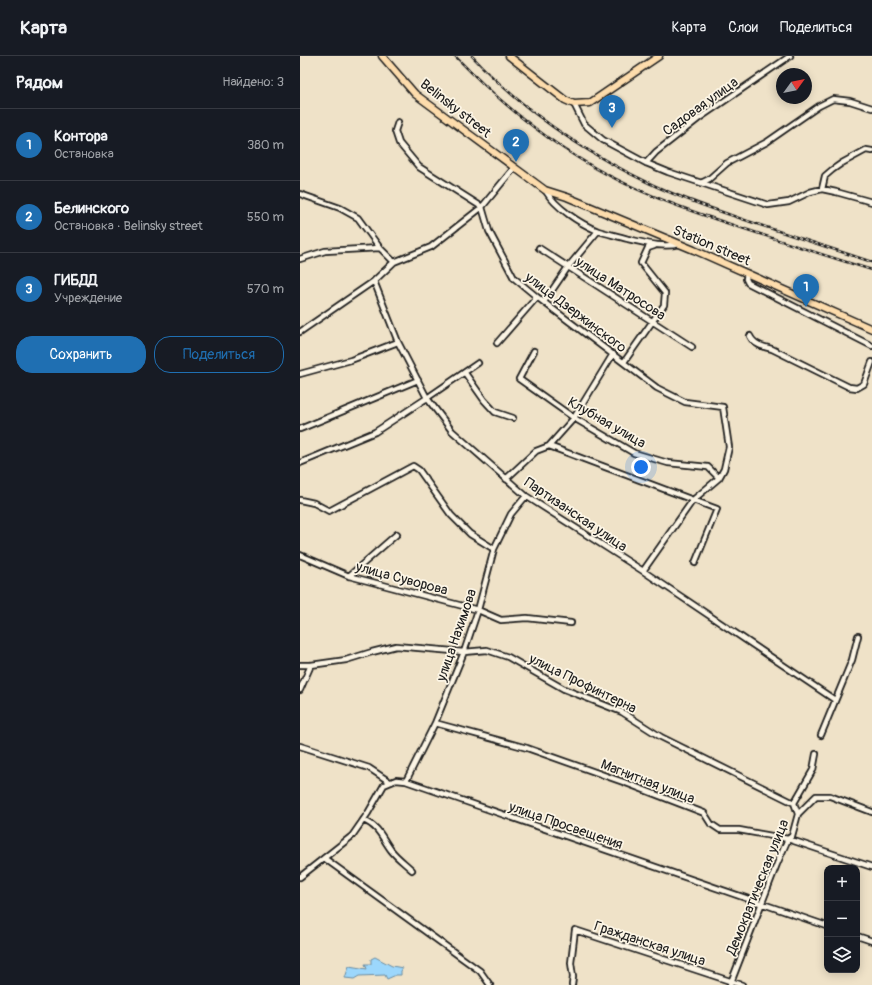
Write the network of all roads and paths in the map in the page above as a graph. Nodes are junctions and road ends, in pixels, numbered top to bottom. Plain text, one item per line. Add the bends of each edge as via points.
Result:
1 (382, 56) edge
2 (659, 56) edge
3 (790, 56) edge
4 (512, 57) edge
5 (574, 104) junction
6 (872, 108) edge
7 (398, 122) dead end
8 (872, 151) edge
9 (646, 163) junction
10 (514, 168) junction
11 (701, 183) junction
12 (543, 189) junction
13 (822, 189) junction
14 (300, 194) edge
15 (872, 202) edge
16 (482, 208) junction
17 (598, 230) junction
18 (680, 244) junction
19 (655, 246) junction
20 (380, 248) junction
21 (538, 248) dead end
22 (300, 260) edge
23 (394, 262) junction
24 (568, 267) junction
25 (747, 273) junction
26 (374, 281) junction
27 (537, 297) junction
28 (544, 302) junction
29 (652, 321) junction
30 (872, 329) edge
31 (300, 332) edge
32 (750, 336) dead end
33 (398, 342) junction
34 (497, 343) dead end
35 (872, 346) edge
36 (692, 347) dead end
37 (534, 351) dead end
38 (613, 354) junction
39 (624, 362) junction
40 (872, 362) edge
41 (478, 363) dead end
42 (464, 373) junction
43 (300, 374) edge
44 (418, 380) junction
45 (427, 398) junction
46 (513, 418) dead end
47 (574, 418) junction
48 (300, 429) edge
49 (549, 446) junction
50 (300, 463) edge
51 (718, 478) junction
52 (506, 479) junction
53 (526, 496) junction
54 (300, 500) edge
55 (693, 500) junction
56 (397, 534) dead end
57 (494, 549) junction
58 (300, 555) edge
59 (695, 563) dead end
60 (643, 571) junction
61 (349, 576) junction
62 (478, 610) junction
63 (571, 623) dead end
64 (858, 636) dead end
65 (464, 652) junction
66 (300, 665) edge
67 (311, 665) junction
68 (300, 690) edge
69 (835, 700) junction
70 (435, 723) junction
71 (821, 735) dead end
72 (300, 746) edge
73 (816, 754) dead end
74 (406, 781) junction
75 (390, 782) junction
76 (794, 803) junction
77 (872, 812) edge
78 (798, 814) junction
79 (364, 820) junction
80 (788, 839) junction
81 (324, 858) junction
82 (872, 867) edge
83 (412, 870) dead end
84 (300, 877) edge
85 (762, 903) junction
86 (824, 925) edge
87 (860, 937) edge
88 (872, 941) edge
89 (730, 983) edge
90 (490, 985) edge
91 (572, 985) edge
92 (742, 985) edge

1 - 10 main road, Belinsky street via 414,94
2 - 5 main road via 590,104
3 - 9 street, Садовая улица via 698,119
4 - 5 main road via 565,100
5 - 9 street via 584,124 603,140
6 - 11 street via 833,98 767,142 727,163
7 - 16 street via 395,131 399,143 418,167
8 - 13 street via 866,150 825,176
9 - 11 street
10 - 12 main road, Belinsky street
10 - 16 street
11 - 13 street via 768,205 790,202
12 - 17 street via 551,200 568,214
12 - 18 main road, Station street
13 - 15 street
14 - 20 street via 340,208 358,218
16 - 23 street via 431,247
16 - 27 street, улица Дзержинского via 489,231 514,278
17 - 19 street
17 - 24 street
18 - 19 street
18 - 25 main road, Station street
19 - 29 street via 648,248 641,263 665,293 664,305
20 - 22 street via 325,251
20 - 23 street
21 - 24 street, улица Матросова
23 - 26 street
24 - 28 street
24 - 29 street, улица Матросова
25 - 30 main road, Station street
25 - 35 street via 748,283
26 - 31 street
26 - 33 street, Партизанская улица
27 - 28 street, улица Дзержинского
27 - 34 street
28 - 38 street, улица Дзержинского
29 - 36 street, улица Матросова
29 - 39 street
32 - 40 street via 760,346 772,349 850,387 857,388 864,384
33 - 43 street via 351,360
33 - 44 street, Партизанская улица
37 - 47 street, Клубная улица via 519,379
38 - 39 street, улица Дзержинского
38 - 47 street
39 - 51 street, улица Дзержинского via 657,388 685,402 723,407 729,447 724,469
41 - 42 street
42 - 45 street
42 - 46 street via 495,412
44 - 45 street, Партизанская улица
44 - 48 street
45 - 50 street via 375,432
45 - 52 street, Партизанская улица via 452,431
47 - 49 street
47 - 51 street, Клубная улица via 634,453 668,463 708,467
49 - 52 street via 536,451
49 - 55 street
51 - 55 street
52 - 53 street, Партизанская улица
53 - 57 street, улица Нахимова via 511,514
53 - 60 street, Партизанская улица
54 - 57 street via 314,503 329,511 412,466 419,470 451,515 470,534
55 - 59 street via 717,509
55 - 60 street
56 - 61 street
57 - 62 street, улица Нахимова
58 - 61 street, улица Суворова
60 - 69 street, Партизанская улица
61 - 62 street, улица Суворова
62 - 63 street, улица Суворова via 501,620 527,618
62 - 65 street, улица Нахимова
64 - 69 street via 852,660
65 - 67 street, улица Профинтерна via 396,646 346,660
65 - 70 street, улица Нахимова
65 - 76 street, улица Профинтерна via 488,650 508,657 564,689 622,712 661,737
66 - 67 street, улица Профинтерна
67 - 68 street
69 - 71 street
70 - 74 street, улица Нахимова
70 - 80 street, Магнитная улица via 527,748 626,783 704,813 711,824 720,830 739,830
72 - 75 street via 370,768
73 - 76 street, Демократическая улица via 813,770
74 - 75 street, улица Просвещения
74 - 85 street, улица Просвещения
75 - 79 street via 384,785
76 - 78 street, Демократическая улица
77 - 78 street via 830,796 816,796
78 - 80 street, Демократическая улица via 792,836
79 - 81 street via 352,836
79 - 83 street via 372,823 392,851
80 - 82 street, Магнитная улица
80 - 85 street, Демократическая улица
81 - 84 street
81 - 90 street via 480,971
85 - 86 street, улица Просвещения
85 - 89 street, Демократическая улица
87 - 88 street
89 - 91 street, Гражданская улица via 575,930 571,963
89 - 92 street, Гражданская улица

